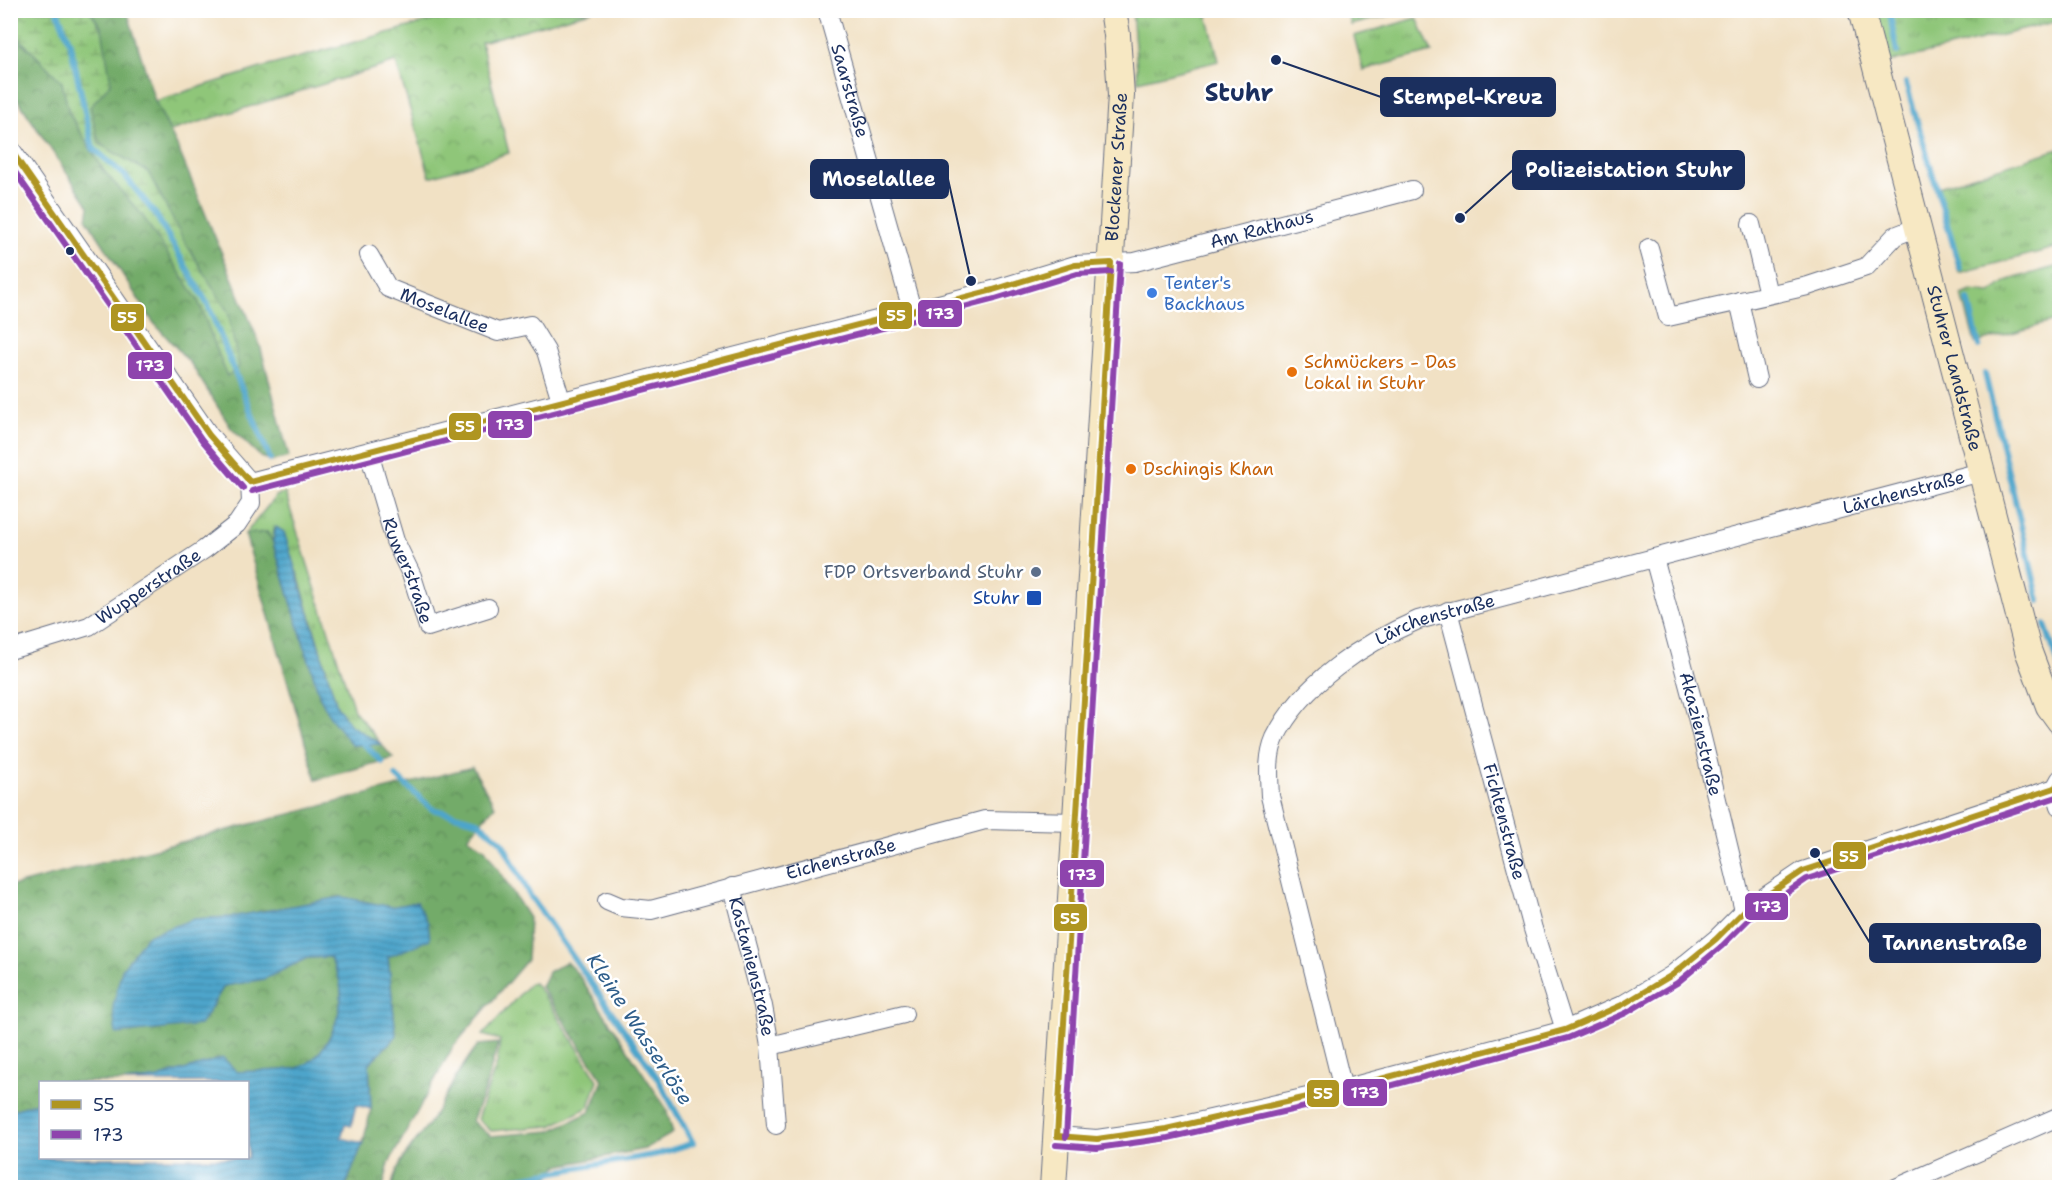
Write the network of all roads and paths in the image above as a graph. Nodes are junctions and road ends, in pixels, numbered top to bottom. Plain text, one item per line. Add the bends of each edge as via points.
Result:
1 (827, 10) edge
2 (1113, 10) edge
3 (1861, 10) edge
4 (13, 158) edge
5 (1412, 190) dead end
6 (1751, 224) dead end
7 (1918, 227) junction
8 (1649, 248) dead end
9 (369, 255) dead end
10 (1111, 264) junction
11 (1767, 294) junction
12 (1739, 301) junction
13 (912, 310) junction
14 (1757, 379) dead end
15 (561, 400) junction
16 (369, 453) junction
17 (1981, 472) junction
18 (250, 482) junction
19 (1654, 558) junction
20 (488, 608) dead end
21 (1448, 611) junction
22 (10, 650) edge
23 (2060, 721) edge
24 (2058, 791) edge
25 (1076, 822) junction
26 (732, 887) junction
27 (607, 901) dead end
28 (1744, 911) junction
29 (904, 1014) dead end
30 (1565, 1030) junction
31 (770, 1046) junction
32 (1344, 1089) junction
33 (2060, 1116) edge
34 (776, 1125) dead end
35 (1057, 1136) junction
36 (1053, 1188) edge
37 (1896, 1188) edge

1 - 13 street, Saarstraße
2 - 10 street, Blockener Straße via 1122,95
3 - 7 street, Stuhrer Landstraße
4 - 18 street via 209,435
5 - 10 street, Am Rathaus via 1135,262
6 - 11 street
7 - 11 street via 1895,236 1866,267 1808,286
7 - 17 street, Stuhrer Landstraße
8 - 12 street via 1668,317
9 - 15 street, Moselallee via 388,288 498,332 530,326 546,351
10 - 13 street via 1075,266
10 - 25 street, Blockener Straße
11 - 12 street
12 - 14 street
13 - 15 street
15 - 16 street
16 - 18 street
16 - 20 street, Ruwerstraße via 395,541 412,576 428,627
17 - 19 street, Lärchenstraße
17 - 23 street, Stuhrer Landstraße via 2028,650 2049,706
18 - 22 street, Wupperstraße via 251,503 237,524 205,549 89,626
19 - 21 street, Lärchenstraße
19 - 28 street, Akazienstraße
21 - 30 street, Fichtenstraße via 1533,929
21 - 32 street, Lärchenstraße via 1389,633 1326,676 1296,706 1275,739 1271,757 1270,796
24 - 28 street via 1803,871
25 - 26 street, Eichenstraße via 985,820
25 - 35 street, Blockener Straße
26 - 27 street, Eichenstraße via 651,910 621,907
26 - 31 street, Kastanienstraße
28 - 30 street via 1671,975 1622,1005
29 - 31 street, Kastanienstraße
30 - 32 street
31 - 34 street, Kastanienstraße
32 - 35 street via 1166,1129 1097,1139
33 - 37 street
35 - 36 street, Blockener Straße

